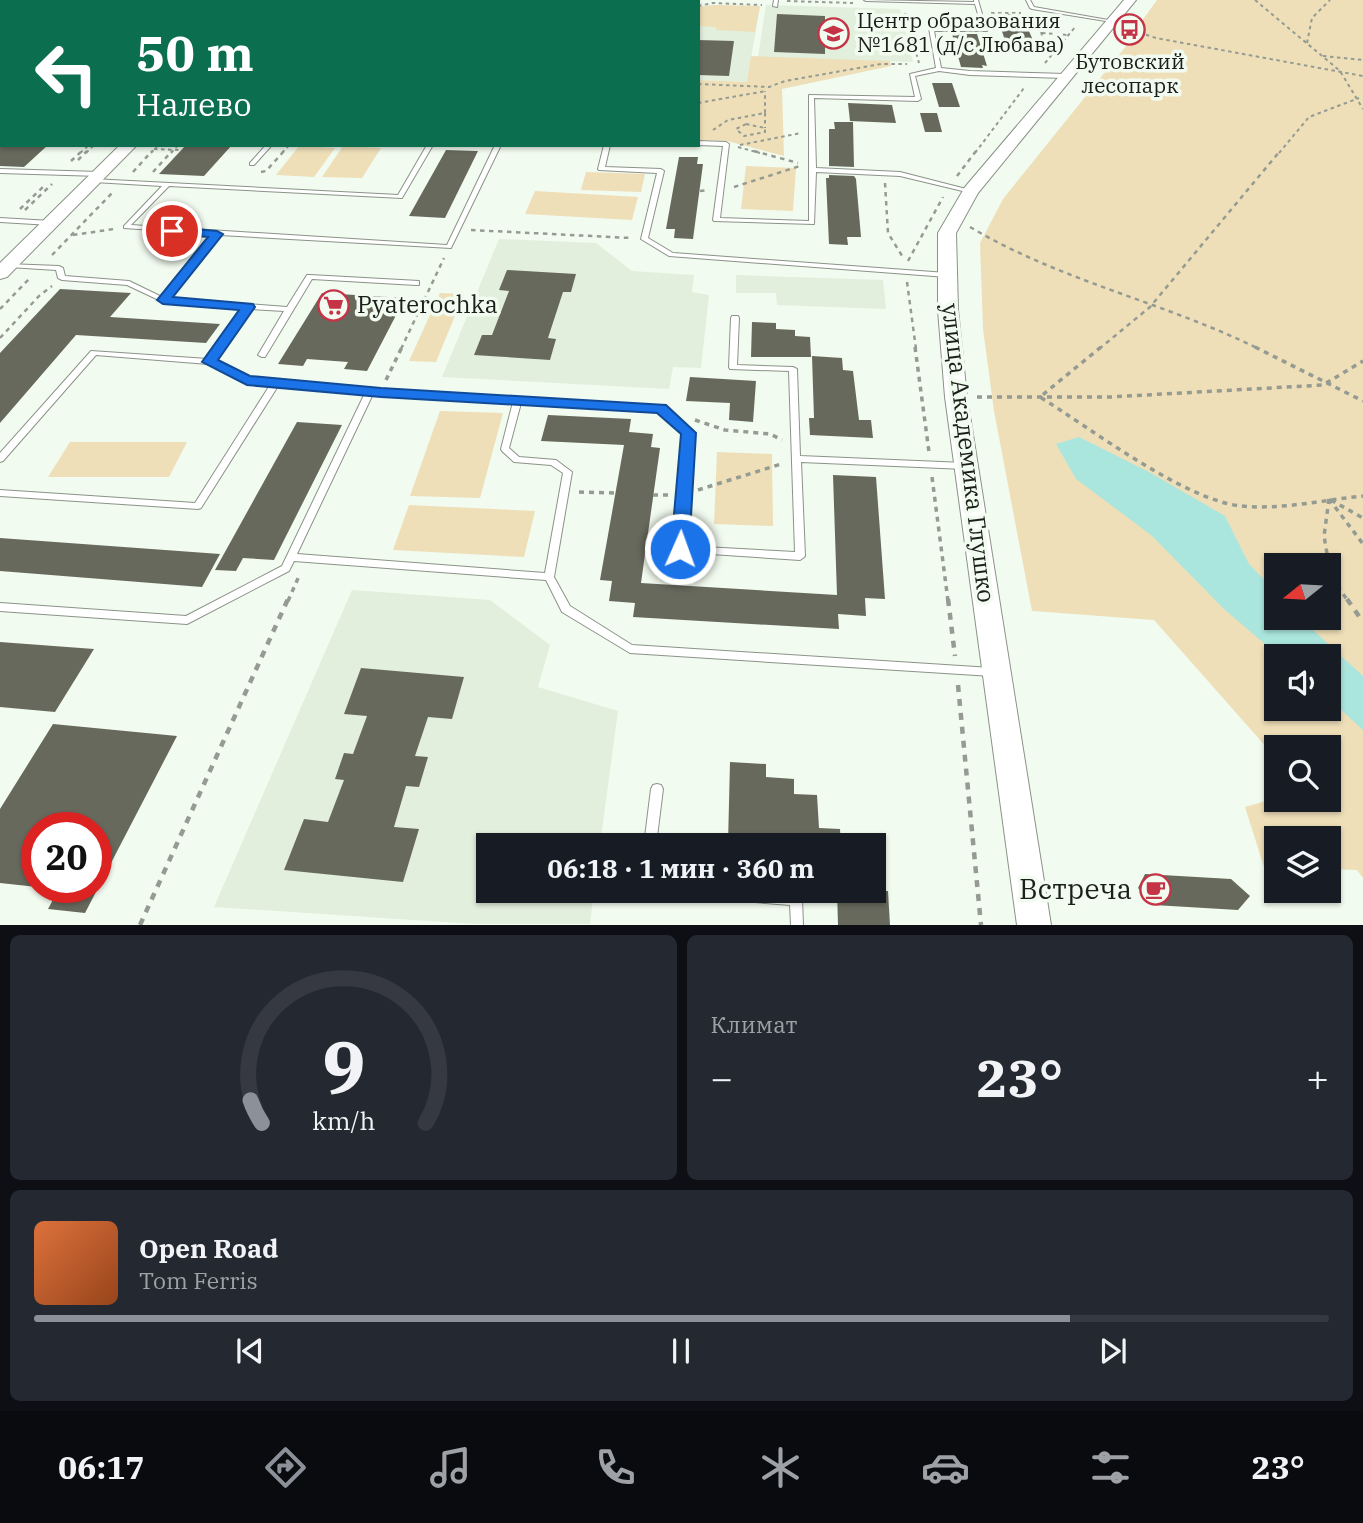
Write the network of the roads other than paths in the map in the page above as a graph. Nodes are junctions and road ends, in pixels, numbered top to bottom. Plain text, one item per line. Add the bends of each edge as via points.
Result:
1 (866, 0) edge
2 (1028, 0) edge
3 (1130, 0) edge
4 (902, 1) edge
5 (976, 1) edge
6 (1119, 24) junction
7 (938, 68) junction
8 (1065, 76) junction
9 (700, 143) edge
10 (127, 147) edge
11 (267, 147) edge
12 (429, 147) edge
13 (497, 147) edge
14 (606, 147) edge
15 (493, 156) junction
16 (505, 157) dead end
17 (252, 164) dead end
18 (813, 170) junction
19 (0, 171) edge
20 (97, 177) junction
21 (167, 184) junction
22 (971, 191) junction
23 (0, 220) edge
24 (51, 223) junction
25 (217, 234) junction
26 (4, 269) edge
27 (947, 275) junction
28 (416, 283) dead end
29 (163, 300) junction
30 (248, 307) junction
31 (289, 309) junction
32 (735, 318) dead end
33 (262, 355) dead end
34 (210, 362) junction
35 (276, 383) junction
36 (375, 392) junction
37 (518, 400) junction
38 (0, 459) edge
39 (796, 459) junction
40 (967, 466) junction
41 (0, 493) edge
42 (291, 557) junction
43 (549, 577) junction
44 (0, 607) edge
45 (997, 673) junction
46 (657, 789) dead end
47 (652, 833) edge
48 (796, 903) edge
49 (797, 925) edge
50 (1034, 925) edge

1 - 4 lane
2 - 6 lane via 1033,11
3 - 6 street, улица Академика Глушко
4 - 5 lane
5 - 7 lane via 985,30 931,29
6 - 8 street, улица Академика Глушко
7 - 8 lane
7 - 18 lane via 912,75 918,99 811,96
8 - 22 street, улица Академика Глушко
9 - 18 lane via 726,144 716,220 812,223
10 - 20 street
11 - 17 lane
12 - 21 lane via 400,197
13 - 15 lane
14 - 27 lane via 601,169 661,171 644,239 671,255
15 - 16 lane
15 - 25 lane via 449,247
18 - 22 lane via 900,174
19 - 20 lane
20 - 21 lane
20 - 24 street
21 - 25 lane via 126,227
22 - 27 street, улица Академика Глушко via 947,233
23 - 24 lane
24 - 26 street
25 - 29 lane
26 - 29 lane via 59,268 62,278 129,283
27 - 40 street, улица Академика Глушко
28 - 31 lane via 310,277
29 - 30 lane
30 - 31 lane
30 - 34 lane
31 - 33 lane
32 - 39 lane via 733,368 793,369
34 - 35 lane via 247,380
34 - 38 lane via 94,353
35 - 36 lane
35 - 41 lane via 198,506
36 - 37 lane
36 - 42 lane
37 - 39 lane via 661,408 688,433 680,549 800,556
37 - 43 lane via 505,449 517,460 552,462 568,472
39 - 40 lane
40 - 45 street, улица Академика Глушко
42 - 43 lane
42 - 44 lane via 286,568 187,620
43 - 45 lane via 566,609 630,649
45 - 50 street, улица Академика Глушко
46 - 47 lane
48 - 49 lane

